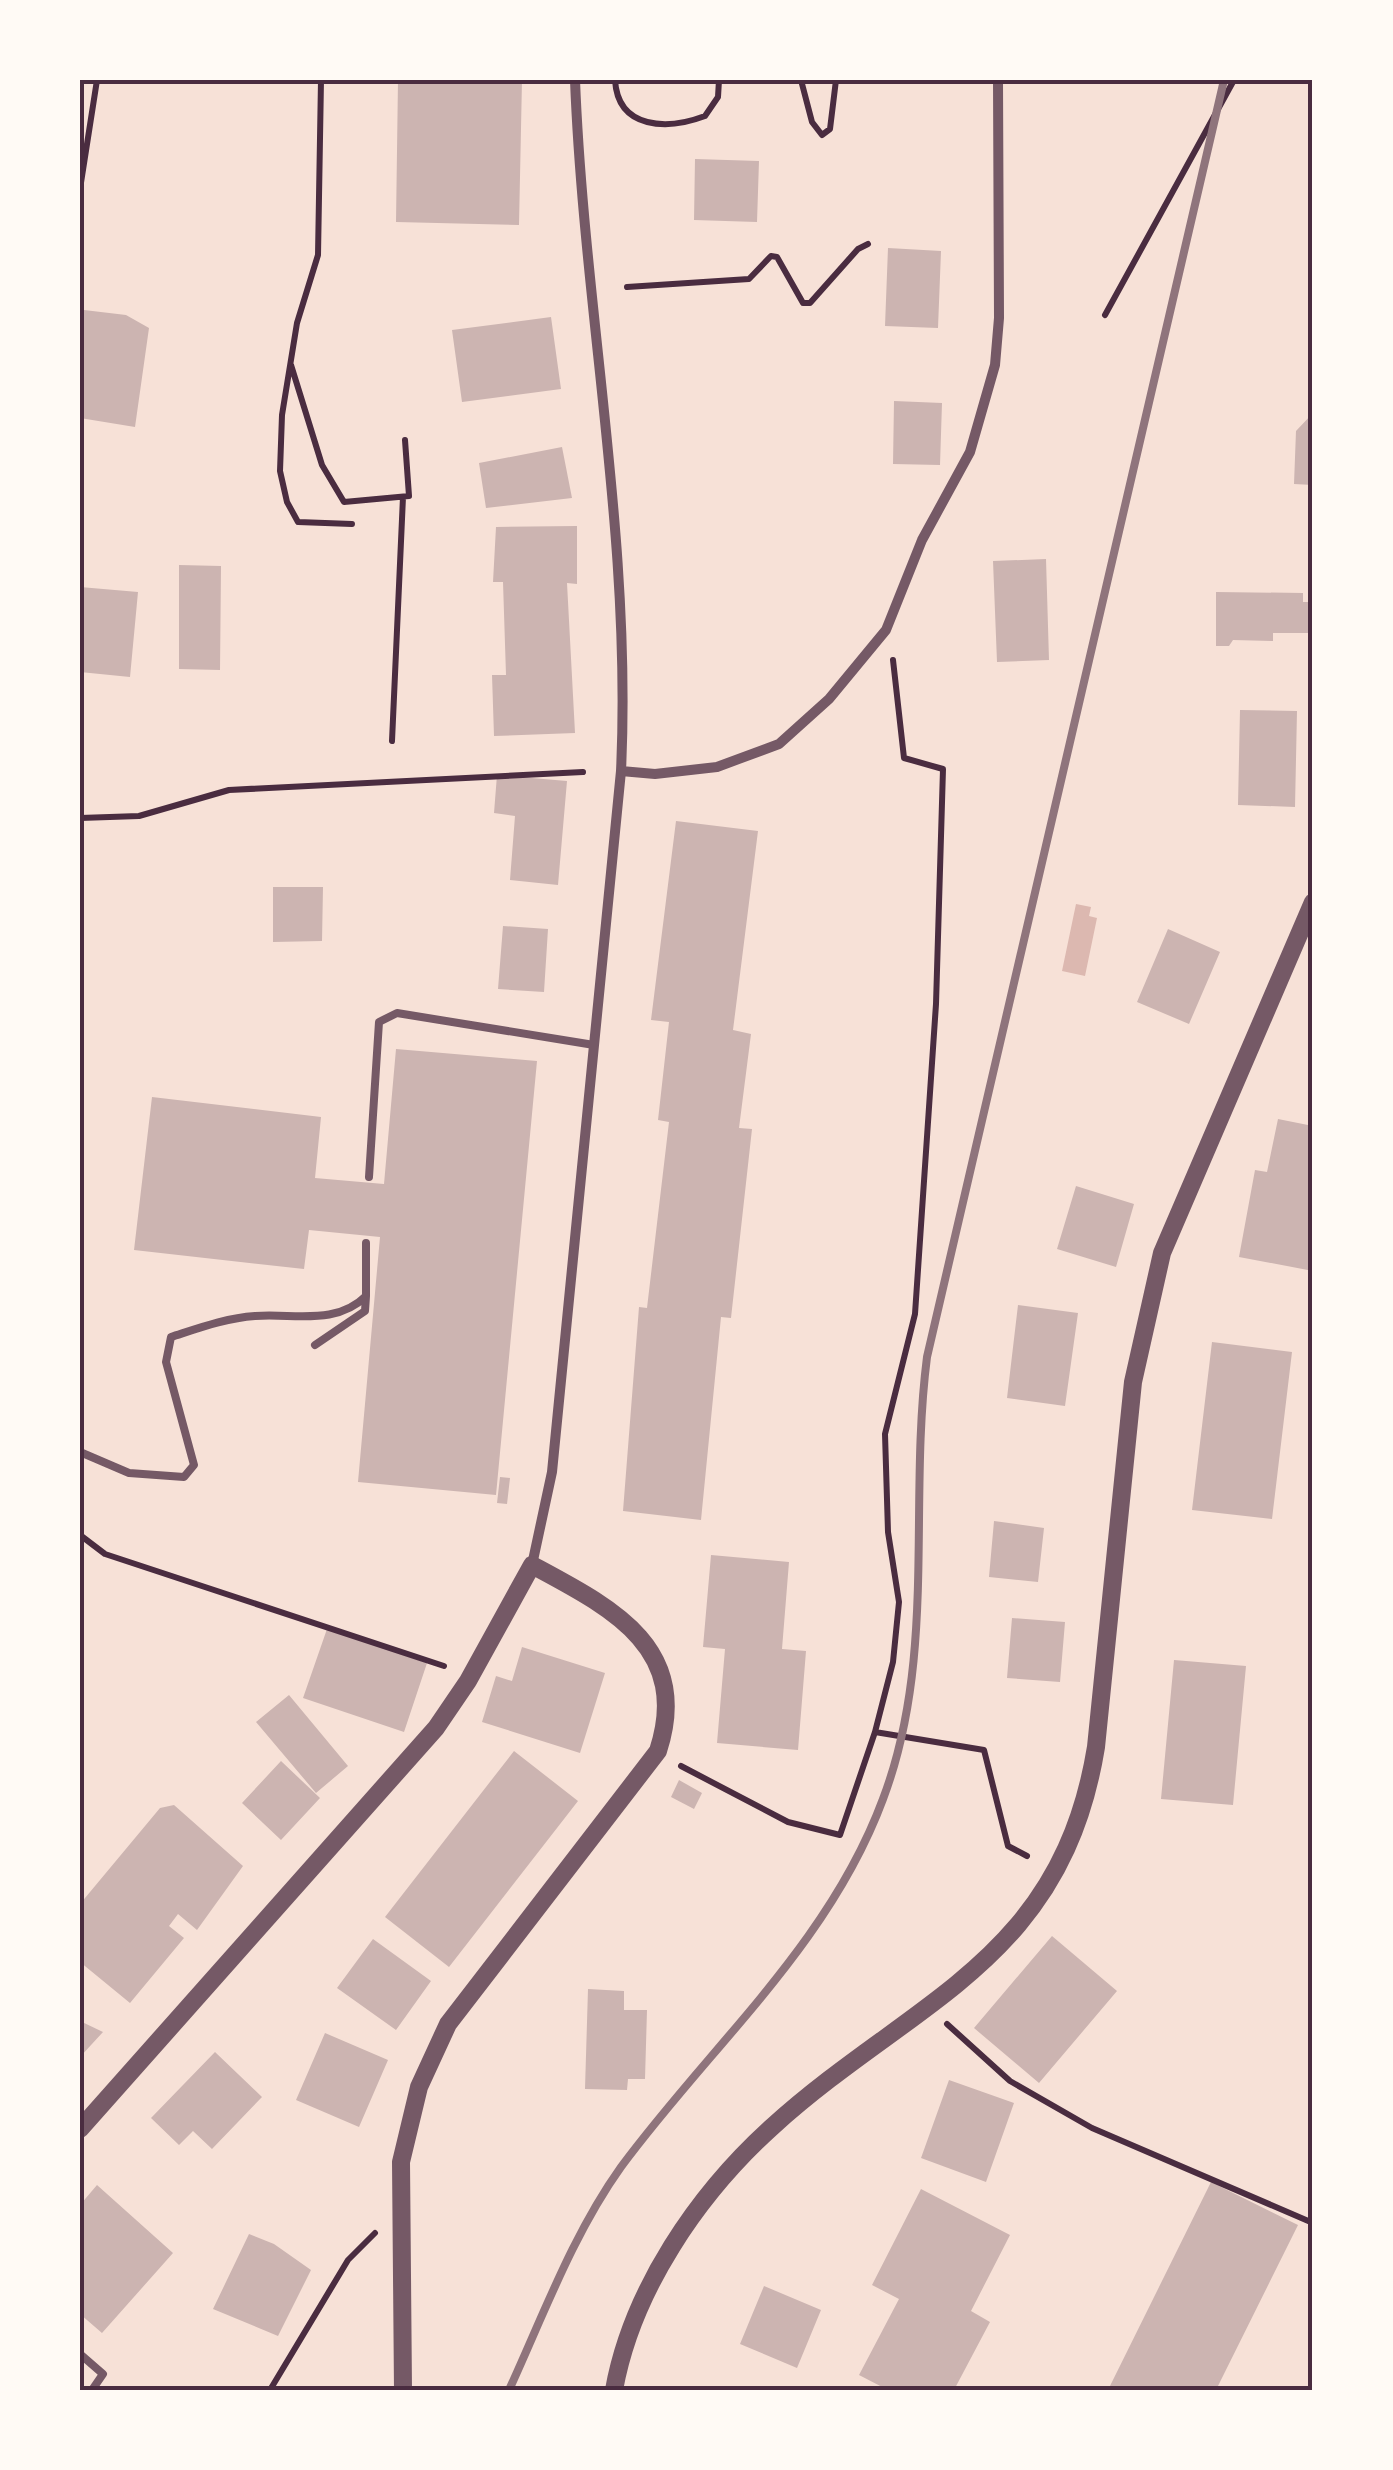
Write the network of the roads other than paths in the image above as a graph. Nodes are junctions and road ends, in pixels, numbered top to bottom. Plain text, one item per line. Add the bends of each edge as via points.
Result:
1 (575, 80) edge
2 (998, 80) edge
3 (621, 771) junction
4 (1313, 902) edge
5 (594, 1045) junction
6 (370, 1177) dead end
7 (366, 1243) dead end
8 (366, 1296) junction
9 (315, 1345) dead end
10 (80, 1452) edge
11 (532, 1566) junction
12 (80, 2129) edge
13 (80, 2354) edge
14 (92, 2390) edge
15 (402, 2390) edge
16 (614, 2390) edge

1 - 3 street via 579,190 615,512 626,678
2 - 3 street via 994,365 970,452 922,540 886,630 830,700 779,744 716,767
3 - 5 street
4 - 16 street via 1162,1253 1133,1382 1096,1747 1074,1840 1022,1920 978,1968 772,2126 700,2204 642,2306
5 - 6 lane via 396,1013 380,1022
5 - 11 street via 552,1472
7 - 8 lane
8 - 9 lane via 365,1312
8 - 10 lane via 334,1315 254,1316 171,1337 166,1362 194,1466 184,1477 129,1473
11 - 12 street via 468,1681 427,1738
11 - 15 street via 598,1602 644,1640 666,1690 668,1720 658,1751 448,2024 419,2087 401,2162
13 - 14 lane via 103,2374

